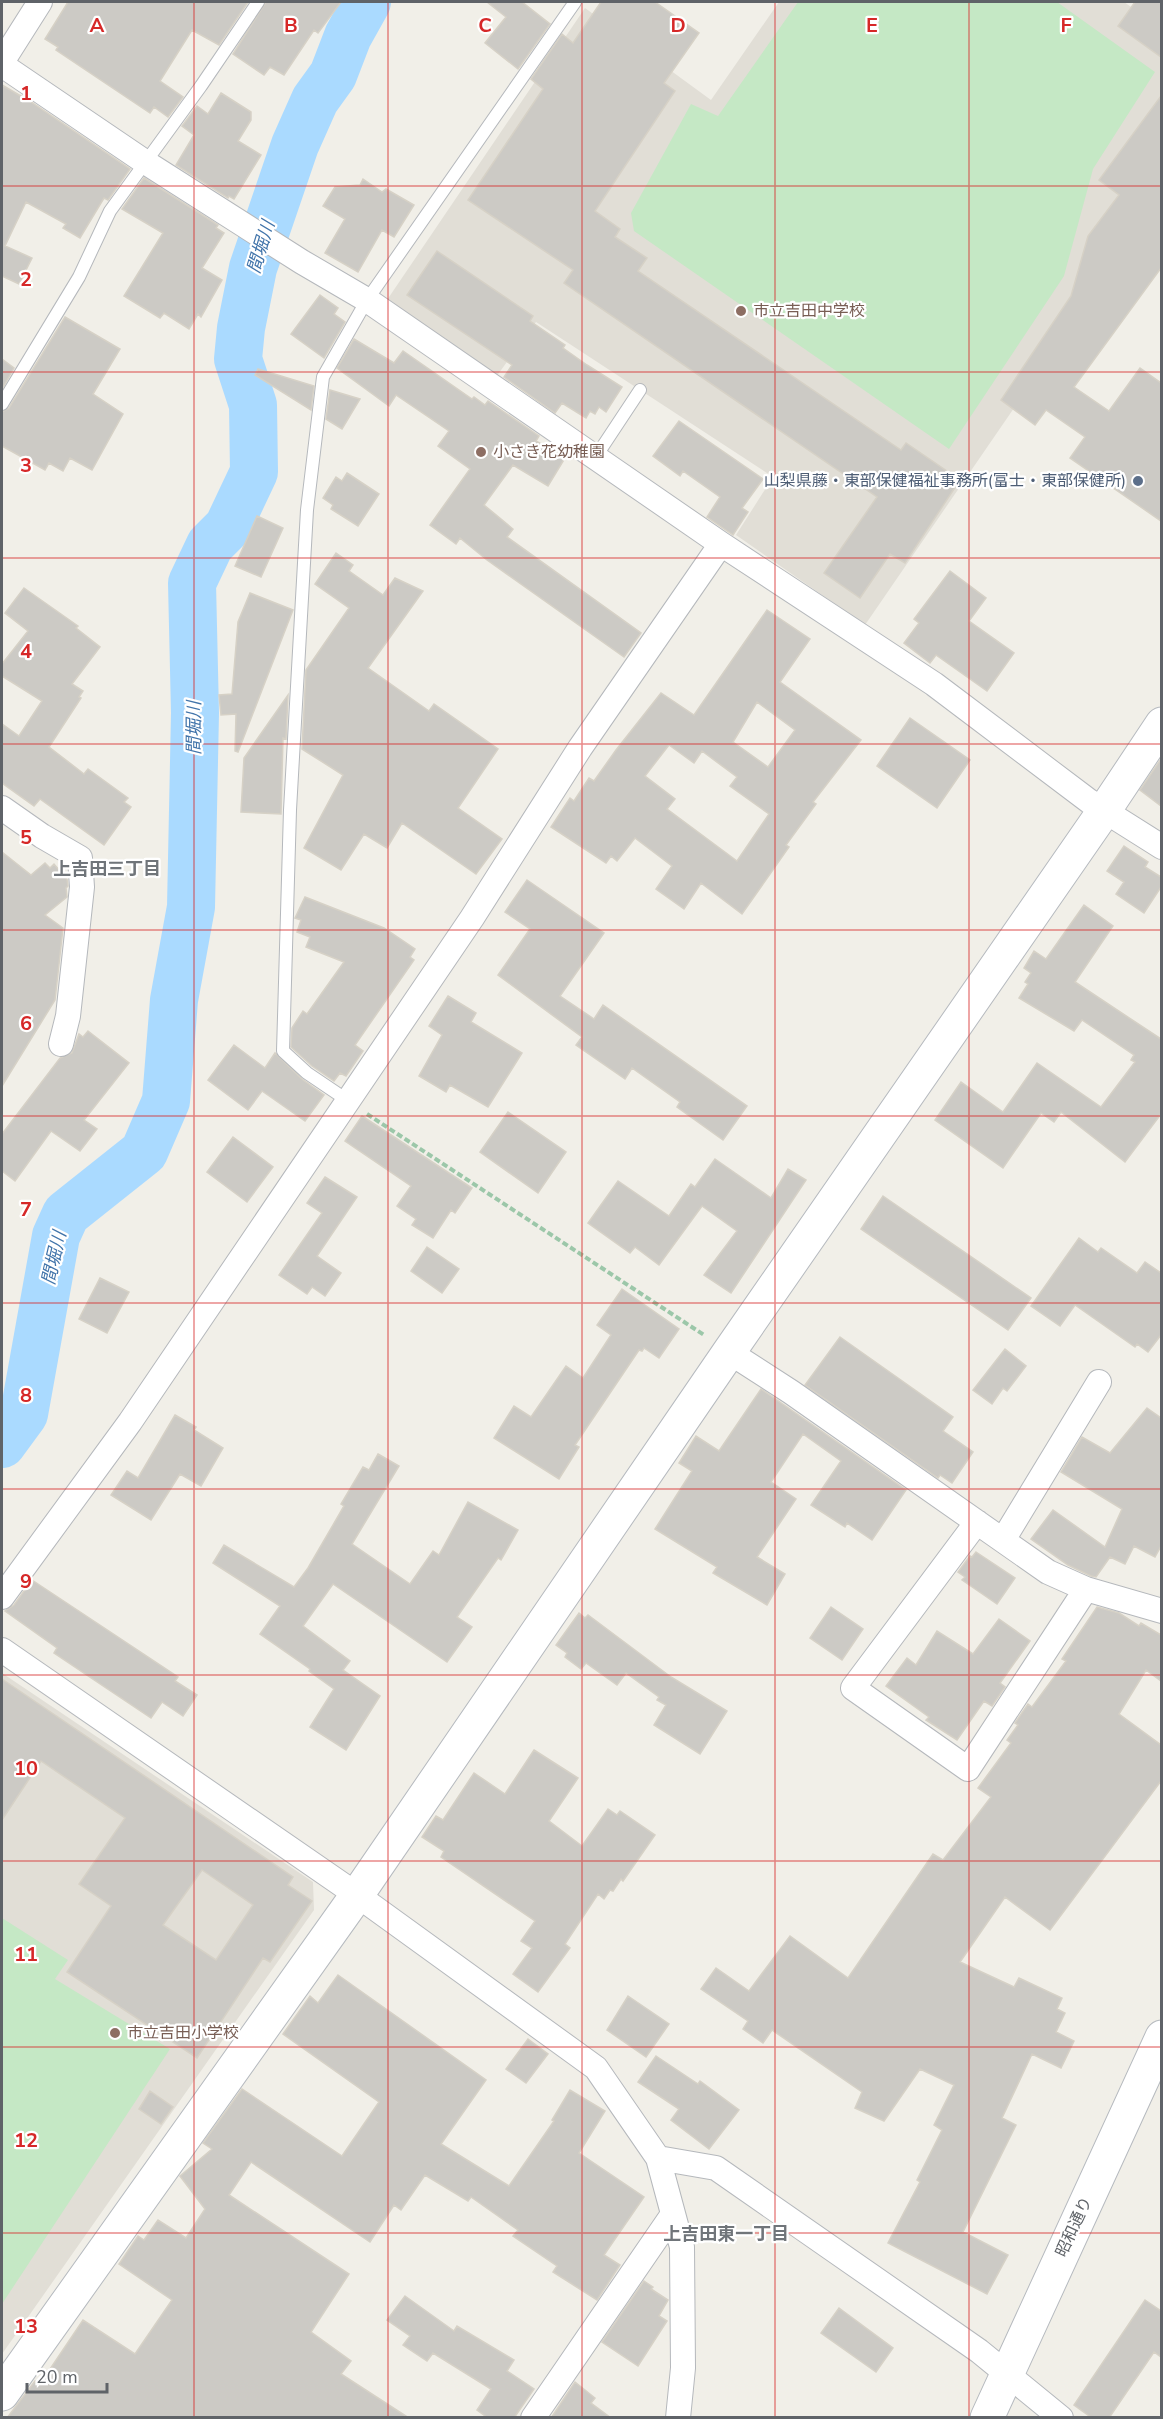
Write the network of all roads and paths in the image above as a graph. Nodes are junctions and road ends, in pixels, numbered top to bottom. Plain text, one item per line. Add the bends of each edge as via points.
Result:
1 (40, 2) edge
2 (258, 2) edge
3 (575, 2) edge
4 (2, 63) edge
5 (145, 162) junction
6 (367, 300) junction
7 (640, 390) dead end
8 (2, 404) edge
9 (595, 458) junction
10 (721, 544) junction
11 (1161, 723) edge
12 (2, 808) edge
13 (1104, 811) junction
14 (1161, 847) edge
15 (61, 1044) dead end
16 (347, 1100) junction
17 (729, 1352) junction
18 (1099, 1382) dead end
19 (977, 1522) junction
20 (1003, 1540) junction
21 (1086, 1589) junction
22 (2, 1597) edge
23 (1161, 1611) edge
24 (2, 1650) edge
25 (357, 1895) junction
26 (1161, 2037) edge
27 (658, 2158) junction
28 (673, 2214) junction
29 (1007, 2374) junction
30 (2, 2394) edge
31 (533, 2418) edge
32 (678, 2418) edge
33 (987, 2418) edge
34 (1061, 2418) edge

1 - 4 street
2 - 5 lane
3 - 6 lane
4 - 5 street
5 - 6 street
5 - 8 lane via 110,211 79,277
6 - 9 street
6 - 16 lane via 323,377 307,510 290,810 283,1051
7 - 9 lane
9 - 10 street
10 - 13 street via 934,684
10 - 16 street via 580,748 472,918
11 - 13 street
12 - 15 street via 80,858 82,887 68,1016
13 - 14 street
13 - 17 street
16 - 17 path
16 - 22 street via 130,1422
17 - 19 street
17 - 25 street
18 - 20 street
19 - 20 street
19 - 21 street via 853,1688 968,1769
20 - 21 street via 1048,1572
21 - 23 street
24 - 25 street
25 - 27 street via 596,2068
25 - 30 street
26 - 29 street, 昭和通り
27 - 28 street
27 - 29 street via 716,2168
28 - 31 street
28 - 32 street via 682,2247 684,2312
29 - 33 street, 昭和通り
29 - 34 street

